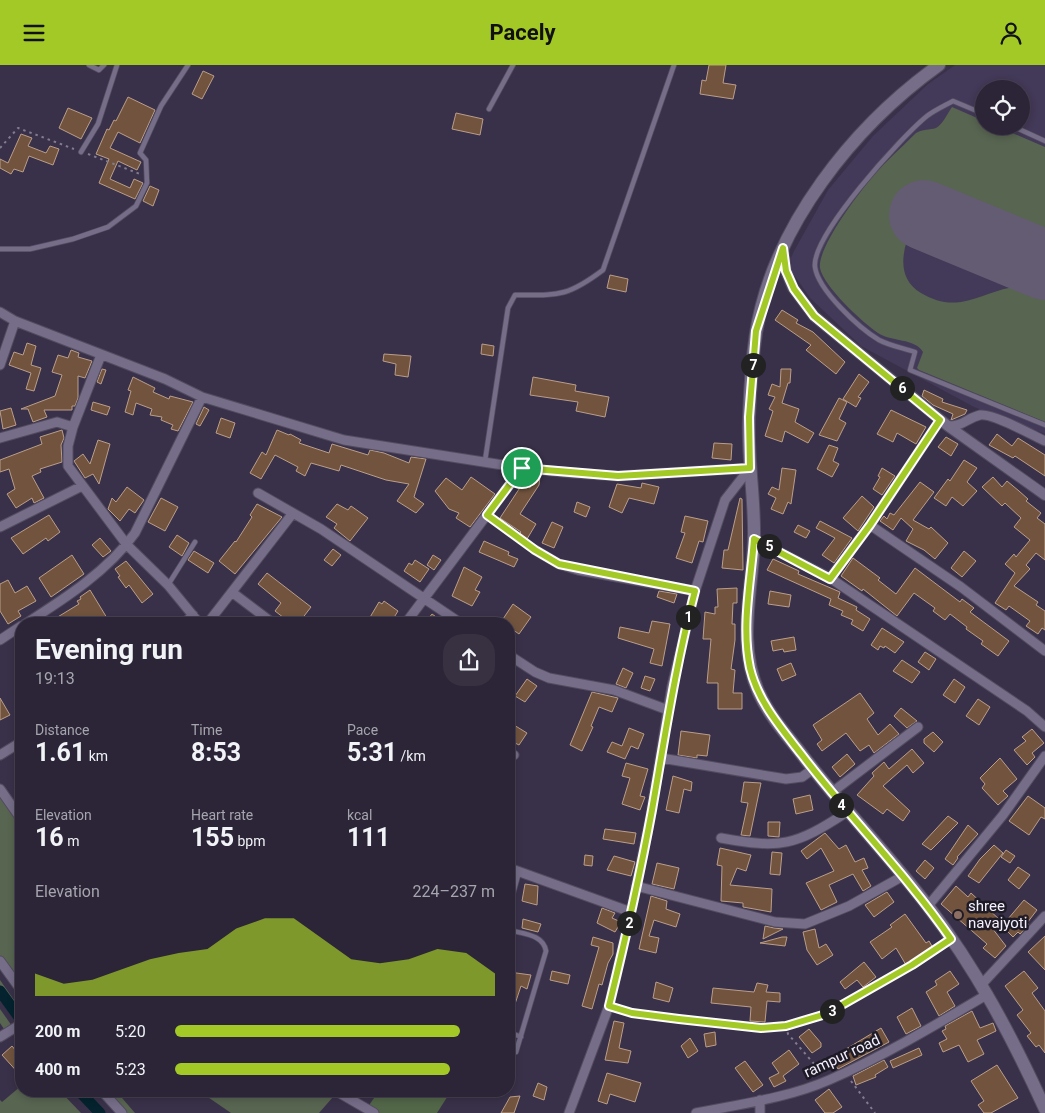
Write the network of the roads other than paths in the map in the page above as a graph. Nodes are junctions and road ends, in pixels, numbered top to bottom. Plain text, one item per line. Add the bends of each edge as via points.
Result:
1 (89, 65) edge
2 (104, 65) edge
3 (117, 65) edge
4 (188, 65) edge
5 (513, 65) edge
6 (674, 65) edge
7 (939, 65) edge
8 (489, 109) dead end
9 (975, 110) edge
10 (1030, 134) edge
11 (1045, 141) edge
12 (82, 152) road end
13 (783, 248) junction
14 (0, 249) edge
15 (0, 312) edge
16 (15, 321) junction
17 (101, 355) junction
18 (0, 365) edge
19 (202, 397) junction
20 (944, 423) junction
21 (1045, 425) edge
22 (73, 427) junction
23 (0, 438) edge
24 (1045, 441) edge
25 (485, 461) junction
26 (522, 468) junction
27 (750, 468) junction
28 (82, 486) junction
29 (258, 493) dead end
30 (1045, 495) edge
31 (294, 513) junction
32 (870, 525) junction
33 (0, 527) edge
34 (754, 539) junction
35 (195, 542) dead end
36 (127, 545) junction
37 (535, 550) road end
38 (830, 579) junction
39 (168, 585) junction
40 (695, 591) junction
41 (232, 593) junction
42 (424, 599) junction
43 (193, 615) edge
44 (35, 617) edge
45 (213, 617) edge
46 (265, 617) edge
47 (410, 617) edge
48 (451, 617) edge
49 (15, 630) edge
50 (0, 640) edge
51 (1045, 651) edge
52 (515, 659) edge
53 (668, 710) junction
54 (918, 727) dead end
55 (1045, 727) edge
56 (15, 746) edge
57 (0, 755) edge
58 (1045, 756) edge
59 (661, 758) junction
60 (813, 769) junction
61 (0, 789) edge
62 (831, 793) junction
63 (15, 810) edge
64 (846, 812) junction
65 (721, 837) dead end
66 (515, 870) edge
67 (519, 872) junction
68 (903, 876) junction
69 (515, 886) edge
70 (636, 886) junction
71 (928, 906) junction
72 (632, 912) junction
73 (1045, 916) edge
74 (515, 932) edge
75 (0, 961) edge
76 (15, 982) edge
77 (985, 989) junction
78 (15, 1028) edge
79 (515, 1035) edge
80 (2, 1036) edge
81 (521, 1037) junction
82 (516, 1052) dead end
83 (107, 1097) edge
84 (346, 1097) edge
85 (760, 1100) junction
86 (1045, 1109) edge
87 (122, 1113) edge
88 (374, 1113) edge
89 (569, 1113) edge
90 (696, 1113) edge
91 (760, 1113) edge

1 - 2 lane via 99,70
3 - 12 lane via 98,124
4 - 14 lane via 161,106 140,153 146,159 147,183 136,206 108,227 73,239 30,249
5 - 8 lane
6 - 25 lane via 603,270 567,293 515,295 508,308
7 - 13 main road via 894,101 845,153 803,209
9 - 21 lane via 953,101 922,120 860,187 833,224 815,260 815,268 825,289 863,329 881,341 915,352 910,370
10 - 11 lane
13 - 20 street via 786,271 794,289 814,316
13 - 27 main road via 756,331 749,417
15 - 16 street
16 - 17 street
16 - 18 street
17 - 19 street
17 - 22 street
19 - 25 street via 344,439
19 - 36 street
20 - 24 street via 961,425 983,415
20 - 30 street
20 - 32 street
22 - 23 street via 57,422
22 - 28 street via 68,466
25 - 26 street
26 - 27 street via 618,476
26 - 42 street
27 - 34 main road
27 - 40 street via 725,500
28 - 33 street
28 - 36 street
29 - 31 street
31 - 41 street
31 - 42 street
32 - 38 street
32 - 51 street via 961,587
34 - 38 street
34 - 60 main road via 747,620 750,669 771,714
35 - 39 lane
36 - 39 street
36 - 44 street via 85,581
37 - 40 street via 559,564 578,570
38 - 55 street via 1027,711
39 - 43 street
40 - 53 street
41 - 45 street
41 - 46 street
42 - 47 street
42 - 48 street
49 - 50 street
52 - 53 street via 543,676 614,690
53 - 59 street
54 - 62 street
56 - 57 street
58 - 71 street via 1003,815
59 - 60 street via 786,779 802,777
59 - 70 street
60 - 62 main road
61 - 63 street
62 - 64 main road
64 - 65 street via 801,838 784,843 763,845
64 - 68 main road
66 - 67 street
67 - 69 lane
67 - 72 street
68 - 70 street via 849,906 805,924 775,922
68 - 71 main road
70 - 72 street
71 - 77 main road
72 - 89 street via 609,1006
73 - 77 street, rampur road
74 - 81 lane via 536,937 545,945 546,951
75 - 76 street
77 - 85 street, rampur road via 940,1022 830,1080
77 - 86 main road
78 - 80 street
79 - 81 lane
81 - 82 lane
83 - 87 street
84 - 88 street
85 - 90 street, rampur road
85 - 91 street

